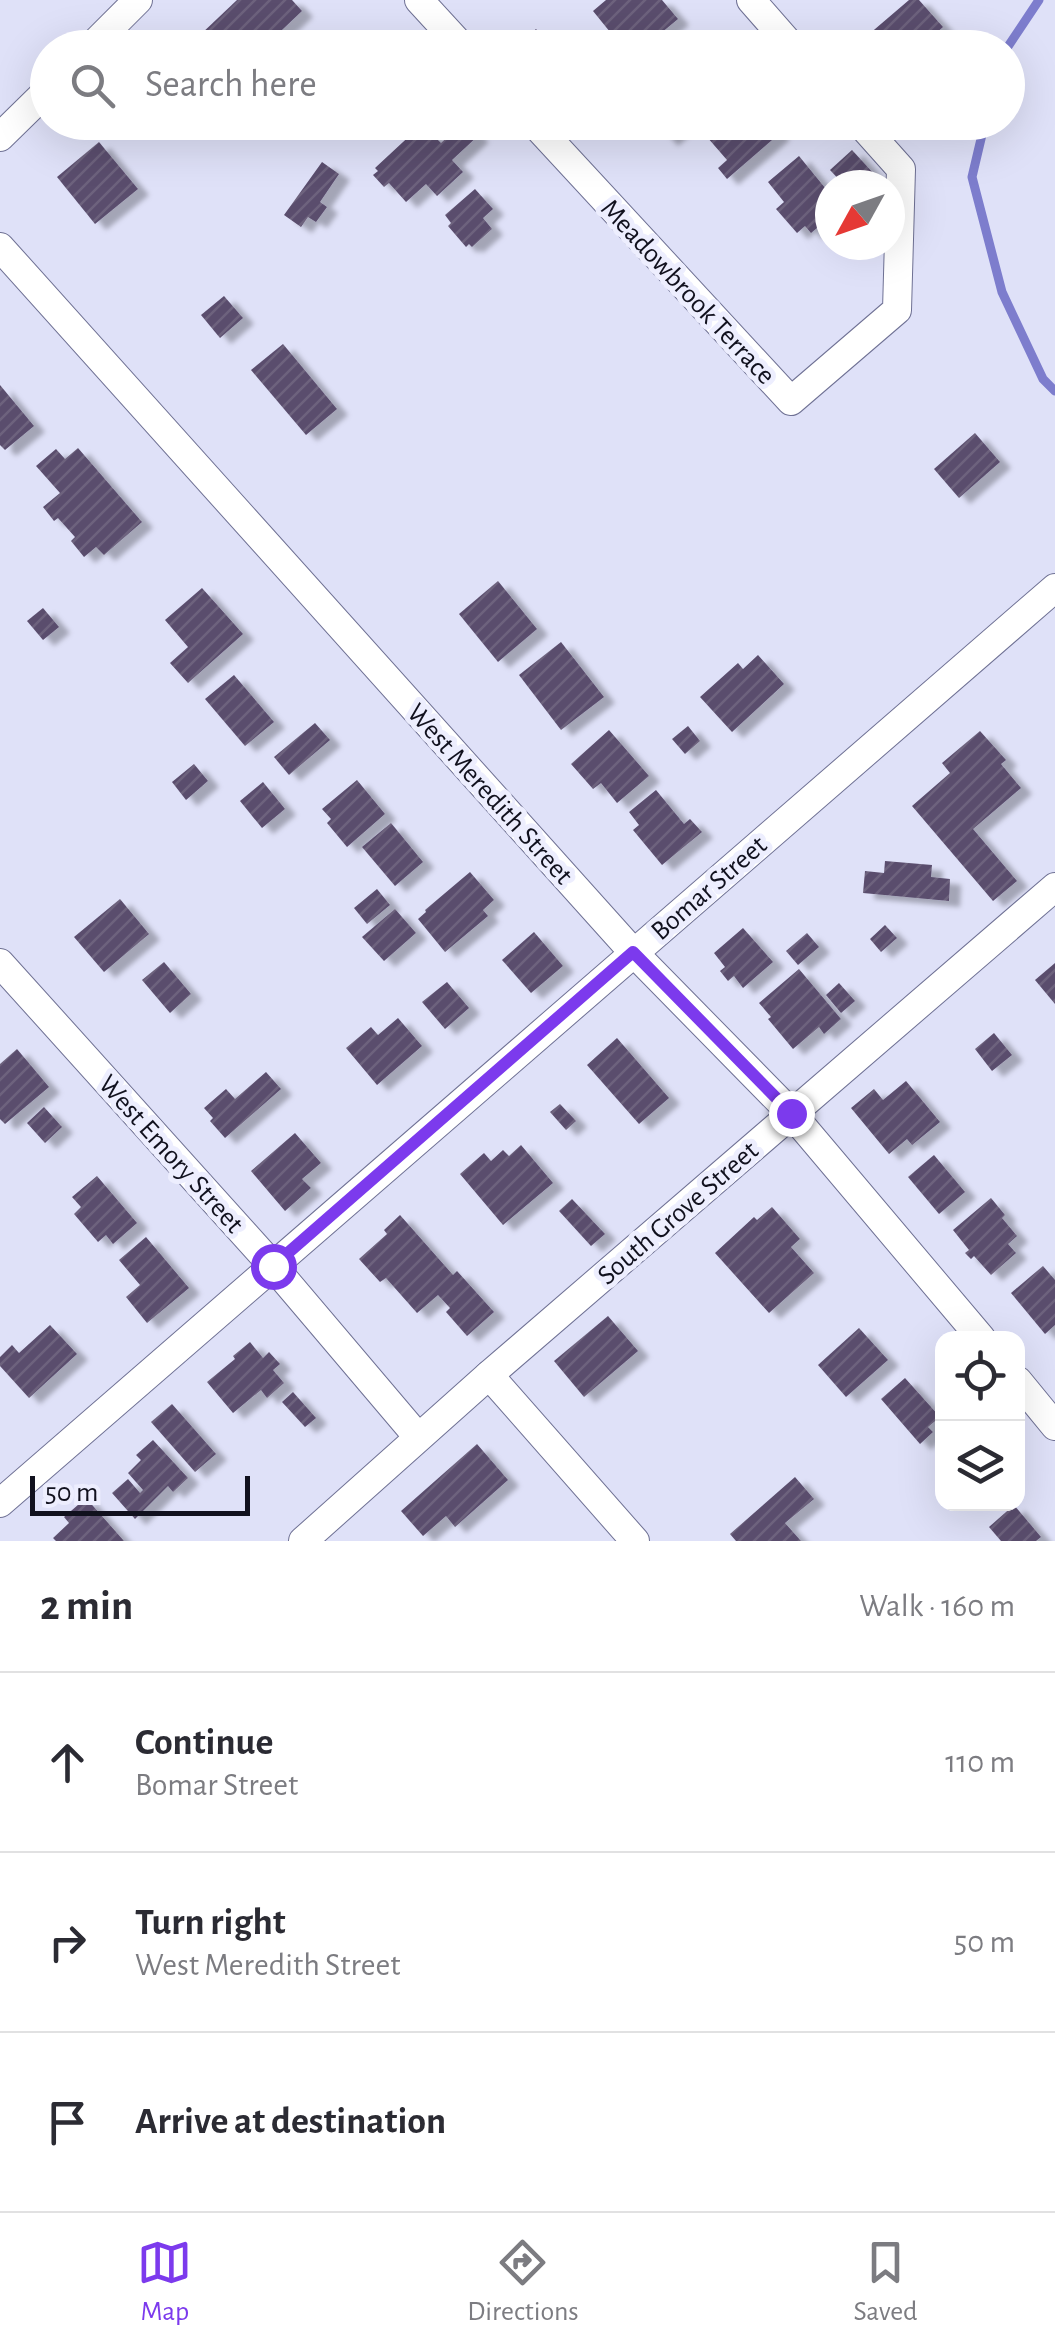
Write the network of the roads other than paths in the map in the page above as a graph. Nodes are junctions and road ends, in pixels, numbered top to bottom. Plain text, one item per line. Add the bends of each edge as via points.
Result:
1 (138, 0) edge
2 (420, 0) edge
3 (750, 0) edge
4 (108, 30) edge
5 (448, 30) edge
6 (777, 30) edge
7 (30, 108) edge
8 (0, 137) edge
9 (550, 140) edge
10 (876, 140) edge
11 (0, 246) edge
12 (1055, 588) edge
13 (1055, 887) edge
14 (633, 952) junction
15 (5, 978) edge
16 (791, 1113) junction
17 (273, 1266) junction
18 (976, 1331) edge
19 (489, 1375) junction
20 (1025, 1390) edge
21 (1055, 1426) edge
22 (418, 1437) junction
23 (0, 1502) edge
24 (303, 1541) edge
25 (635, 1541) edge

1 - 4 street
2 - 5 street
3 - 6 street
7 - 8 street
9 - 10 street, Meadowbrook Terrace via 791,400 897,310 901,169
11 - 14 street, West Meredith Street
12 - 14 street, Bomar Street
13 - 16 street, South Grove Street
14 - 16 street, West Meredith Street
14 - 17 street, Bomar Street
15 - 17 street, West Emory Street
16 - 18 street, West Meredith Street
16 - 19 street, South Grove Street
17 - 22 street, West Emory Street
17 - 23 street, Bomar Street
19 - 22 street, South Grove Street
19 - 25 street
20 - 21 street
22 - 24 street, South Grove Street

